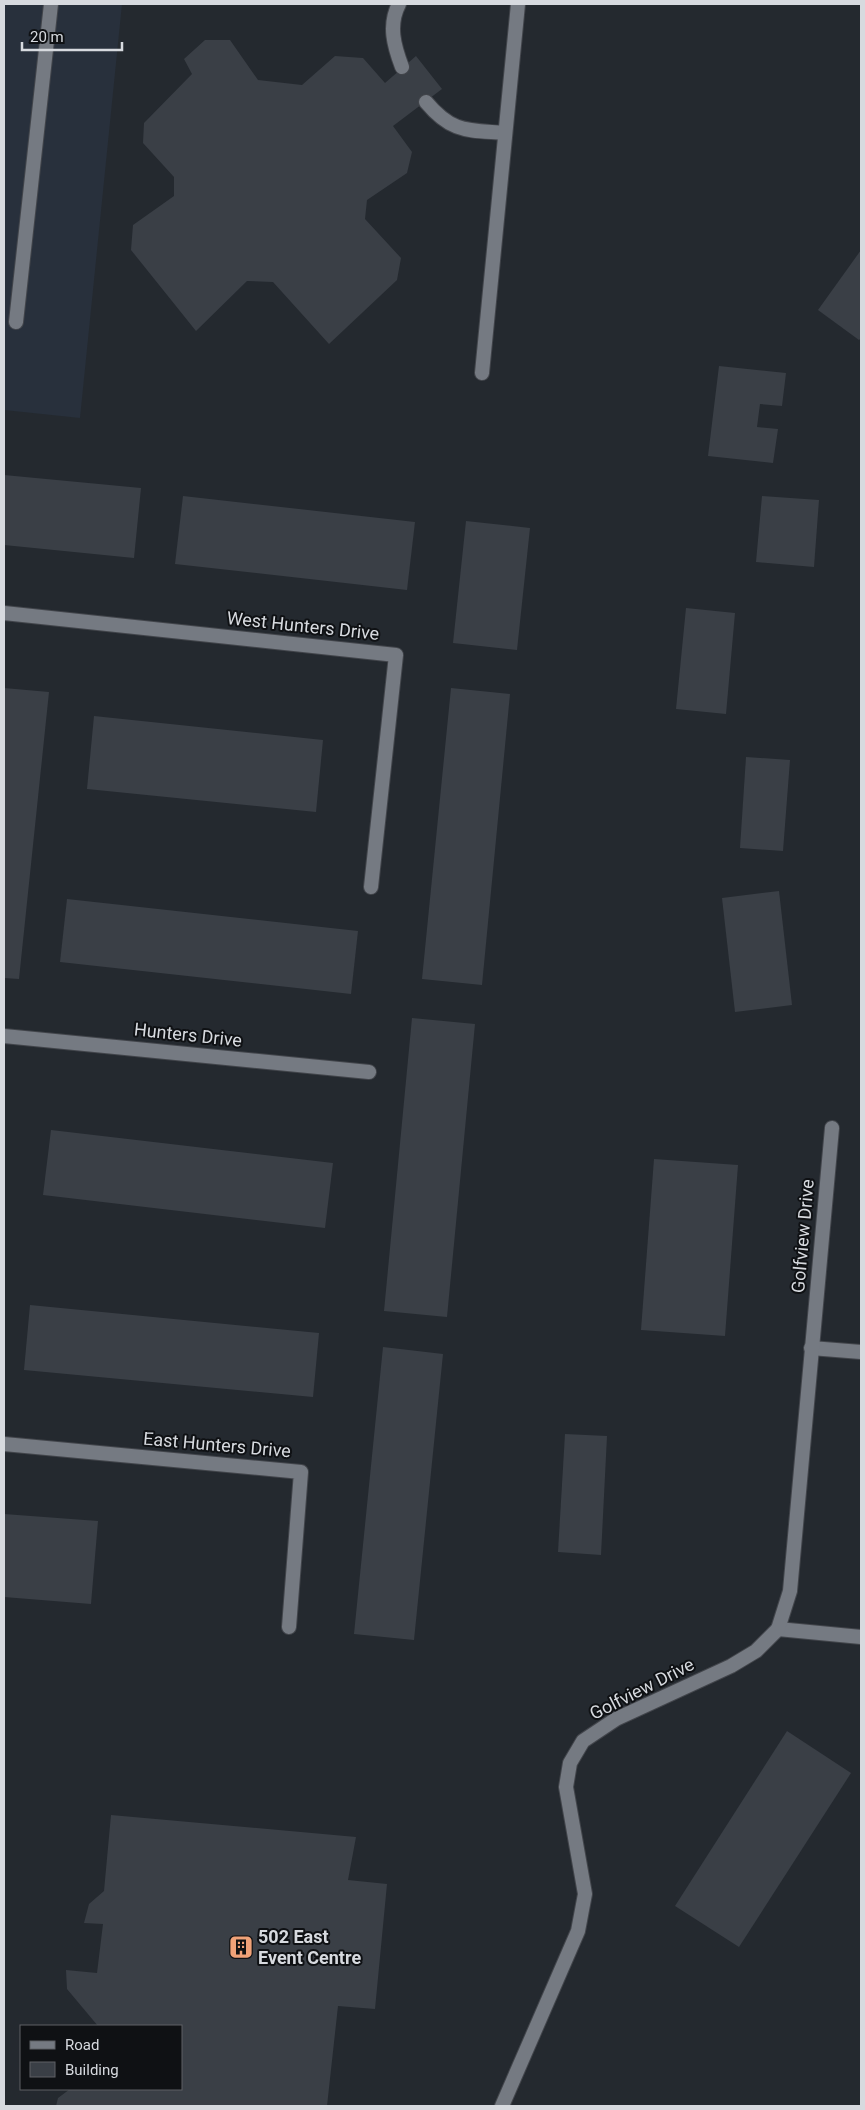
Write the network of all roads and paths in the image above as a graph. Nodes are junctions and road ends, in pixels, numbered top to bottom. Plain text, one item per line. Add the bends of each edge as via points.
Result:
1 (51, 4) edge
2 (399, 4) edge
3 (518, 4) edge
4 (402, 66) dead end
5 (426, 102) dead end
6 (504, 133) junction
7 (16, 322) dead end
8 (482, 373) dead end
9 (4, 613) edge
10 (371, 887) dead end
11 (4, 1036) edge
12 (369, 1072) dead end
13 (832, 1128) dead end
14 (811, 1348) junction
15 (861, 1352) edge
16 (4, 1444) edge
17 (288, 1627) dead end
18 (778, 1629) junction
19 (861, 1637) edge
20 (502, 2106) edge

1 - 7 street
2 - 4 street via 393,20 393,32
3 - 6 street
5 - 6 street via 439,117 463,130
6 - 8 street
9 - 10 street, West Hunters Drive via 396,655
11 - 12 street, Hunters Drive
13 - 14 street, Golfview Drive
14 - 15 street
14 - 18 street, Golfview Drive via 790,1591
16 - 17 street, East Hunters Drive via 302,1472
18 - 19 street
18 - 20 street, Golfview Drive via 756,1651 731,1666 616,1719 583,1741 570,1763 566,1787 585,1894 578,1932

